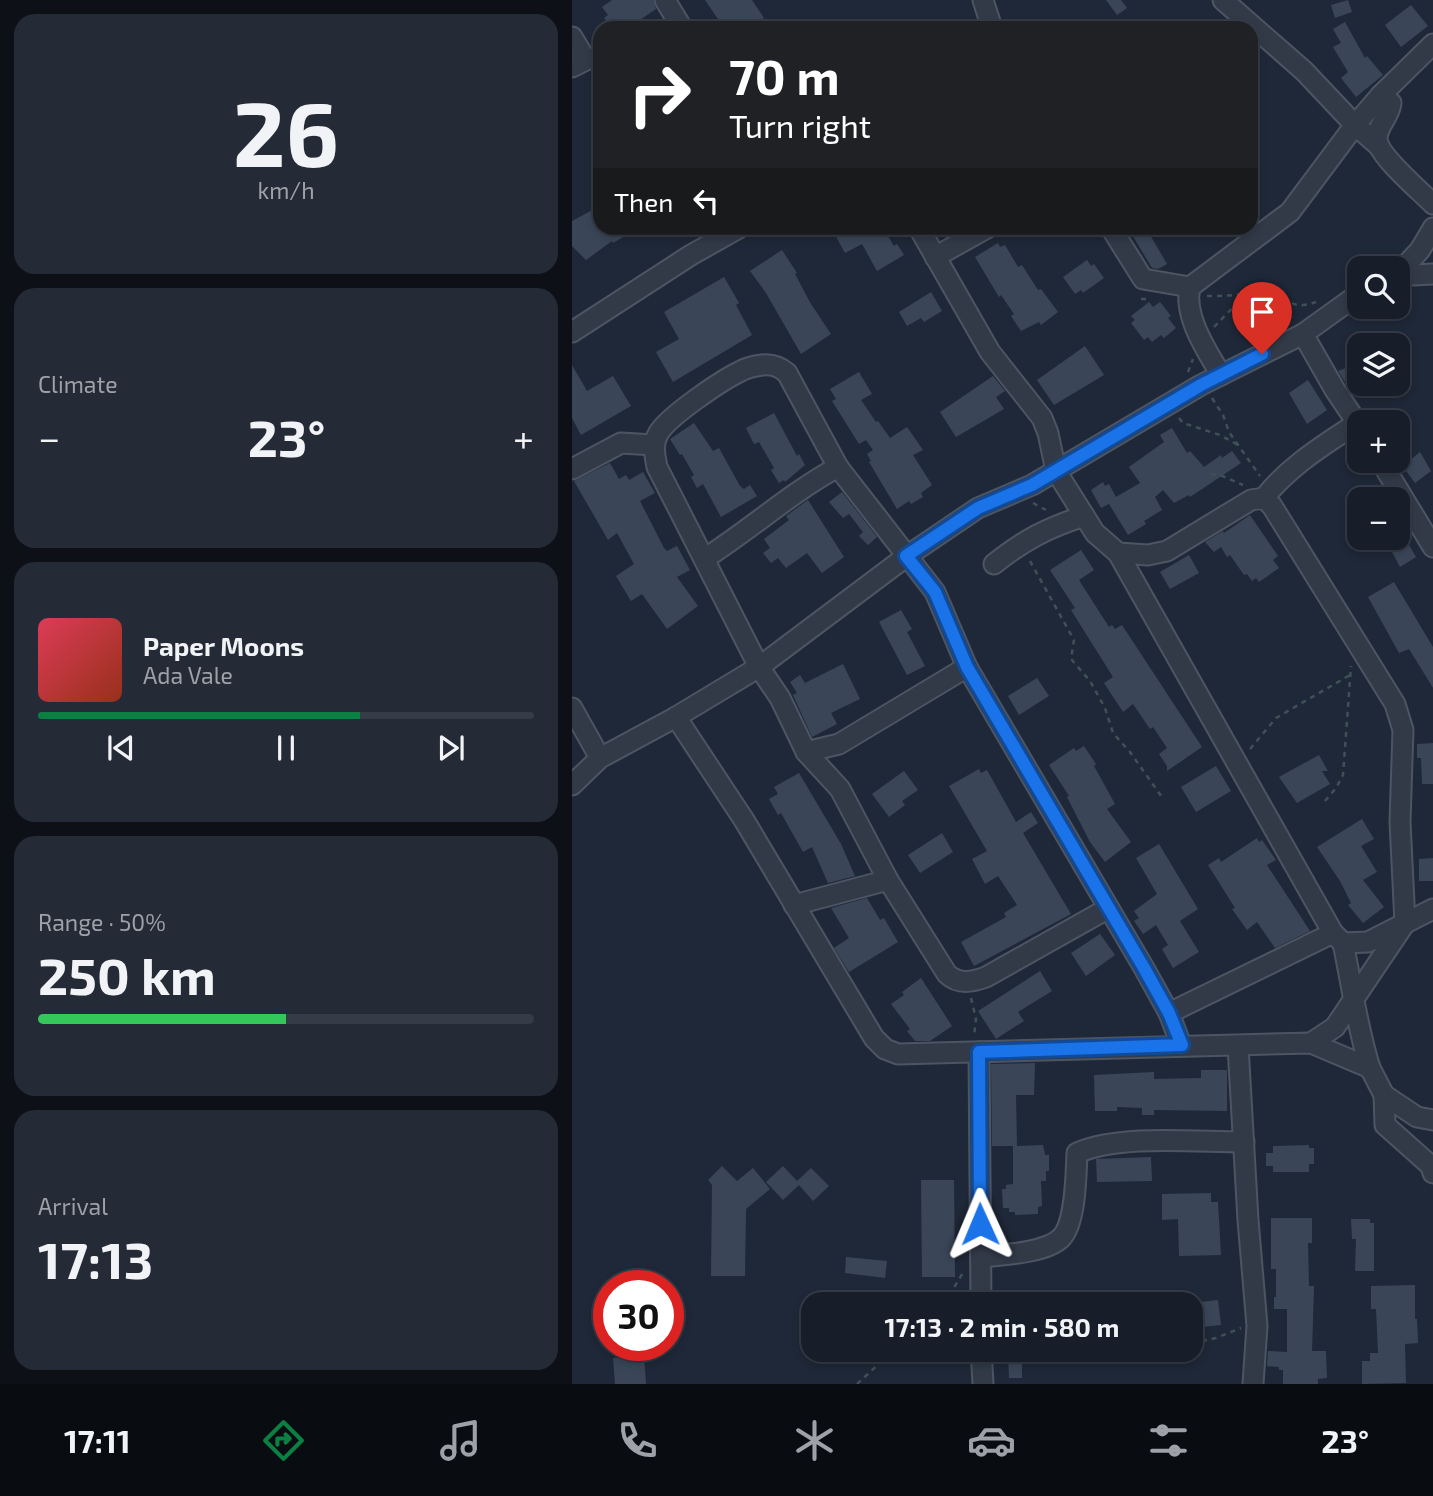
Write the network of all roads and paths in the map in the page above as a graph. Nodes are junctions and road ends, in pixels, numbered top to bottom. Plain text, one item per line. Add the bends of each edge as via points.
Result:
1 (665, 0) edge
2 (983, 0) edge
3 (1223, 0) edge
4 (678, 21) edge
5 (990, 21) edge
6 (1247, 21) edge
7 (1258, 31) edge
8 (572, 37) edge
9 (1433, 44) edge
10 (572, 68) edge
11 (1381, 95) junction
12 (1355, 125) junction
13 (1379, 146) junction
14 (1433, 204) edge
15 (1433, 228) edge
16 (727, 235) edge
17 (923, 235) edge
18 (974, 235) edge
19 (1115, 235) edge
20 (935, 257) junction
21 (1410, 259) edge
22 (1410, 272) edge
23 (1433, 274) edge
24 (1189, 292) junction
25 (1347, 298) edge
26 (1141, 299) dead end
27 (1153, 299) dead end
28 (1347, 301) edge
29 (572, 332) edge
30 (1303, 334) junction
31 (1221, 375) junction
32 (1201, 385) junction
33 (1176, 400) junction
34 (1348, 410) edge
35 (1347, 432) edge
36 (654, 445) junction
37 (1238, 445) junction
38 (838, 467) junction
39 (572, 469) edge
40 (1056, 471) junction
41 (1388, 473) edge
42 (1211, 474) dead end
43 (1265, 492) junction
44 (1084, 516) junction
45 (1021, 542) junction
46 (1433, 547) edge
47 (1118, 553) junction
48 (906, 556) junction
49 (704, 559) junction
50 (994, 564) dead end
51 (1357, 642) junction
52 (759, 667) junction
53 (967, 667) junction
54 (1350, 675) junction
55 (572, 708) edge
56 (676, 717) junction
57 (806, 752) junction
58 (600, 758) junction
59 (1237, 763) junction
60 (572, 785) edge
61 (1164, 800) dead end
62 (1325, 801) dead end
63 (888, 880) junction
64 (794, 905) junction
65 (1108, 909) junction
66 (1433, 909) edge
67 (1405, 923) junction
68 (1338, 938) junction
69 (967, 982) junction
70 (1352, 1000) junction
71 (1169, 1013) junction
72 (1312, 1043) junction
73 (1182, 1045) junction
74 (1238, 1046) junction
75 (977, 1052) junction
76 (1369, 1068) junction
77 (1384, 1095) junction
78 (1433, 1120) edge
79 (1244, 1142) junction
80 (1433, 1173) edge
81 (981, 1257) junction
82 (964, 1270) dead end
83 (951, 1292) edge
84 (981, 1292) edge
85 (1256, 1321) junction
86 (1203, 1341) edge
87 (881, 1362) edge
88 (982, 1362) edge
89 (857, 1384) edge
90 (983, 1384) edge
91 (1253, 1384) edge

1 - 4 street
2 - 5 street
3 - 6 street
7 - 12 street
8 - 10 street via 586,60
9 - 11 street
11 - 12 street
11 - 13 street via 1391,103 1378,133
12 - 13 street
12 - 24 street via 1290,212
13 - 14 street
15 - 21 street
16 - 29 street
17 - 20 street
18 - 20 street
19 - 24 street via 1143,279
20 - 40 street via 990,352 1042,418
22 - 23 street
24 - 25 path via 1235,295 1266,289 1305,306
24 - 31 street via 1203,343
26 - 27 path
28 - 30 street
30 - 31 street
30 - 34 street
31 - 32 street
32 - 33 street
32 - 37 path via 1216,402
33 - 37 path via 1183,423
33 - 40 street
35 - 43 street via 1296,465
36 - 38 street via 663,427 713,389 742,370 773,365 787,373
36 - 39 street via 621,443
36 - 49 street via 657,467
37 - 43 path via 1258,472
38 - 48 street
38 - 49 street
40 - 44 street
40 - 48 street via 978,508
41 - 46 street
42 - 43 path
43 - 47 street via 1167,551
43 - 51 street
44 - 45 street
44 - 47 street
45 - 50 street
45 - 61 path via 1074,640 1071,659 1090,681 1113,733
47 - 59 street
48 - 52 street
48 - 53 street via 935,592
49 - 52 street
51 - 54 path
51 - 67 street via 1400,716 1403,730 1400,822
52 - 56 street
52 - 57 street
53 - 57 street via 839,744
53 - 65 street
54 - 59 path via 1276,718
54 - 62 path via 1343,775
55 - 58 street
56 - 58 street
56 - 64 street
57 - 63 street via 840,789
58 - 60 street
59 - 68 street
63 - 64 street
63 - 69 street via 947,974
64 - 75 street via 885,1049 898,1054
65 - 69 street via 986,977
65 - 71 street
66 - 67 street
67 - 68 street via 1368,942
67 - 70 street
68 - 70 street
68 - 71 street
69 - 75 path via 976,1019
70 - 72 street via 1335,1027
70 - 76 street
71 - 73 street
72 - 74 street
72 - 76 street
73 - 74 street
73 - 75 street
74 - 79 street
75 - 81 street
76 - 77 street
77 - 78 street via 1417,1117
77 - 80 street via 1385,1125 1431,1166
79 - 81 street via 1093,1146 1077,1153 1074,1206 1061,1238 1044,1247
79 - 85 street
81 - 84 street
82 - 83 path
85 - 86 path
85 - 91 street
87 - 89 path
88 - 90 street

